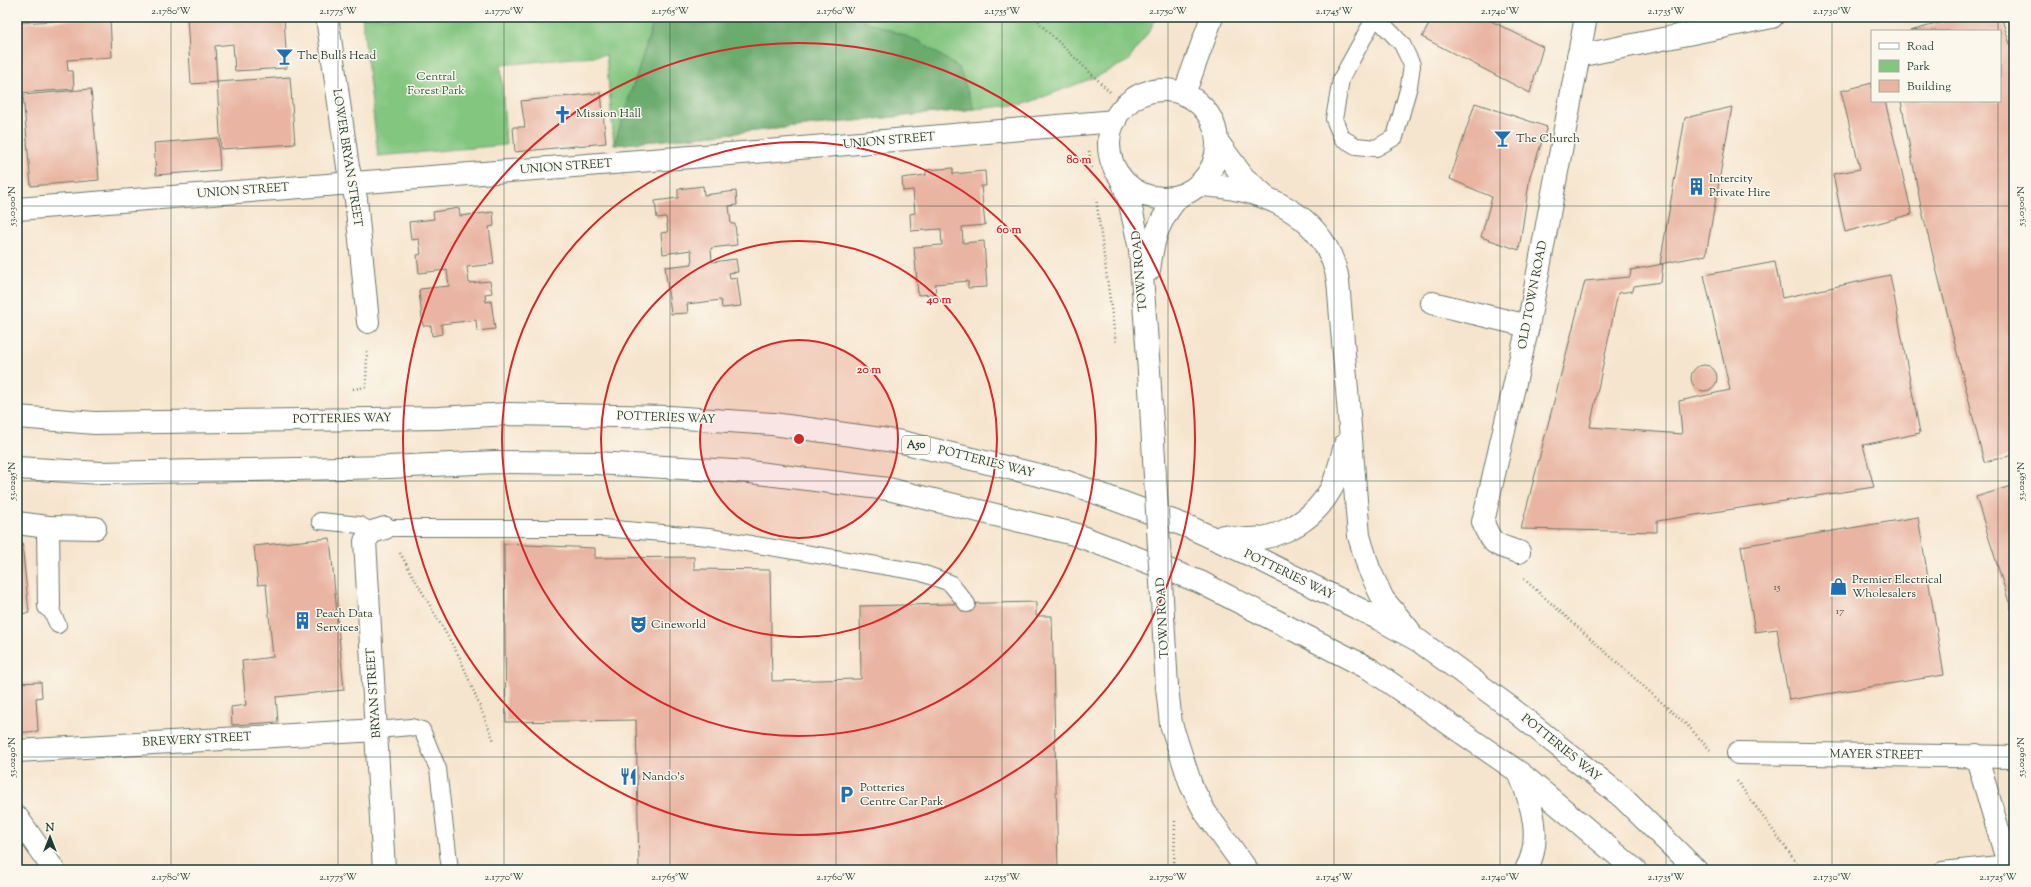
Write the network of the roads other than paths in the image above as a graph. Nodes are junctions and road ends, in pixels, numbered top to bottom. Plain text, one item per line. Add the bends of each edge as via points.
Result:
1 (326, 17) edge
2 (1212, 17) edge
3 (1376, 17) edge
4 (1586, 17) edge
5 (1772, 17) edge
6 (1578, 56) junction
7 (1184, 94) junction
8 (1120, 114) junction
9 (1217, 141) junction
10 (1119, 175) junction
11 (352, 183) junction
12 (1198, 185) junction
13 (1179, 196) junction
14 (1278, 205) junction
15 (17, 209) edge
16 (1432, 303) dead end
17 (368, 322) dead end
18 (1528, 326) junction
19 (1146, 346) junction
20 (17, 417) edge
21 (1349, 431) junction
22 (17, 468) edge
23 (320, 521) dead end
24 (17, 523) edge
25 (48, 527) junction
26 (1189, 527) junction
27 (95, 528) dead end
28 (378, 530) junction
29 (1513, 550) road end
30 (967, 604) dead end
31 (54, 616) dead end
32 (1419, 641) junction
33 (377, 730) junction
34 (17, 751) edge
35 (1738, 753) dead end
36 (1976, 756) junction
37 (2014, 757) edge
38 (1520, 773) junction
39 (17, 817) edge
40 (2009, 867) edge
41 (54, 870) edge
42 (384, 870) edge
43 (450, 870) edge
44 (1247, 870) edge
45 (1526, 870) edge
46 (1635, 870) edge
47 (1696, 870) edge
48 (1942, 870) edge

1 - 11 main road, LOWER BRYAN STREET
2 - 7 main road
3 - 3 lane via 1341,79 1334,119 1342,138 1356,146 1376,148 1395,137 1412,65 1402,44
4 - 6 main road, OLD TOWN ROAD
5 - 6 main road
6 - 18 main road, OLD TOWN ROAD
7 - 8 main road via 1174,91 1153,91 1133,99
7 - 9 main road via 1195,100 1207,113 1215,129
8 - 10 main road via 1110,135 1113,162
8 - 11 main road, UNION STREET via 1086,124 763,152
9 - 12 main road via 1213,165
9 - 14 main road via 1244,178
10 - 13 main road via 1127,184 1146,195 1168,198
10 - 19 main road, TOWN ROAD via 1137,229
11 - 15 main road, UNION STREET
11 - 17 main road, LOWER BRYAN STREET via 356,199
12 - 13 main road
12 - 14 main road via 1248,191
13 - 19 main road, TOWN ROAD via 1166,210 1159,223 1152,250 1148,277
14 - 21 main road via 1305,219 1325,241 1336,266
16 - 18 main road
18 - 29 main road, OLD TOWN ROAD via 1483,522 1489,538 1500,546
19 - 44 main road, TOWN ROAD, bridge via 1171,724 1191,785 1205,812
20 - 26 main road, POTTERIES WAY / A50 via 95,423 438,418 509,414 669,417 773,424 902,442 987,462 1067,482
21 - 26 main road via 1330,489 1319,505 1293,528 1254,540 1232,538
21 - 32 main road via 1359,536 1369,569 1383,599
22 - 38 main road via 101,473 389,467 496,462 596,463 750,472 888,489 1074,534 1200,582 1370,669
23 - 28 lane via 360,525
24 - 25 main road
25 - 27 main road
25 - 31 main road
26 - 32 main road, POTTERIES WAY / A50 via 1274,566
28 - 30 lane via 603,528 709,537 919,572 950,583
28 - 33 main road, BRYAN STREET via 365,541
32 - 47 main road, POTTERIES WAY / A50 via 1511,708 1622,797
33 - 34 main road, BREWERY STREET
33 - 42 main road, BRYAN STREET
33 - 43 lane via 411,727 422,730 438,769
35 - 36 main road, MAYER STREET
36 - 37 main road, MAYER STREET
36 - 40 main road
38 - 45 main road via 1531,801 1535,828 1534,846
38 - 46 main road
39 - 41 main road
40 - 48 lane

